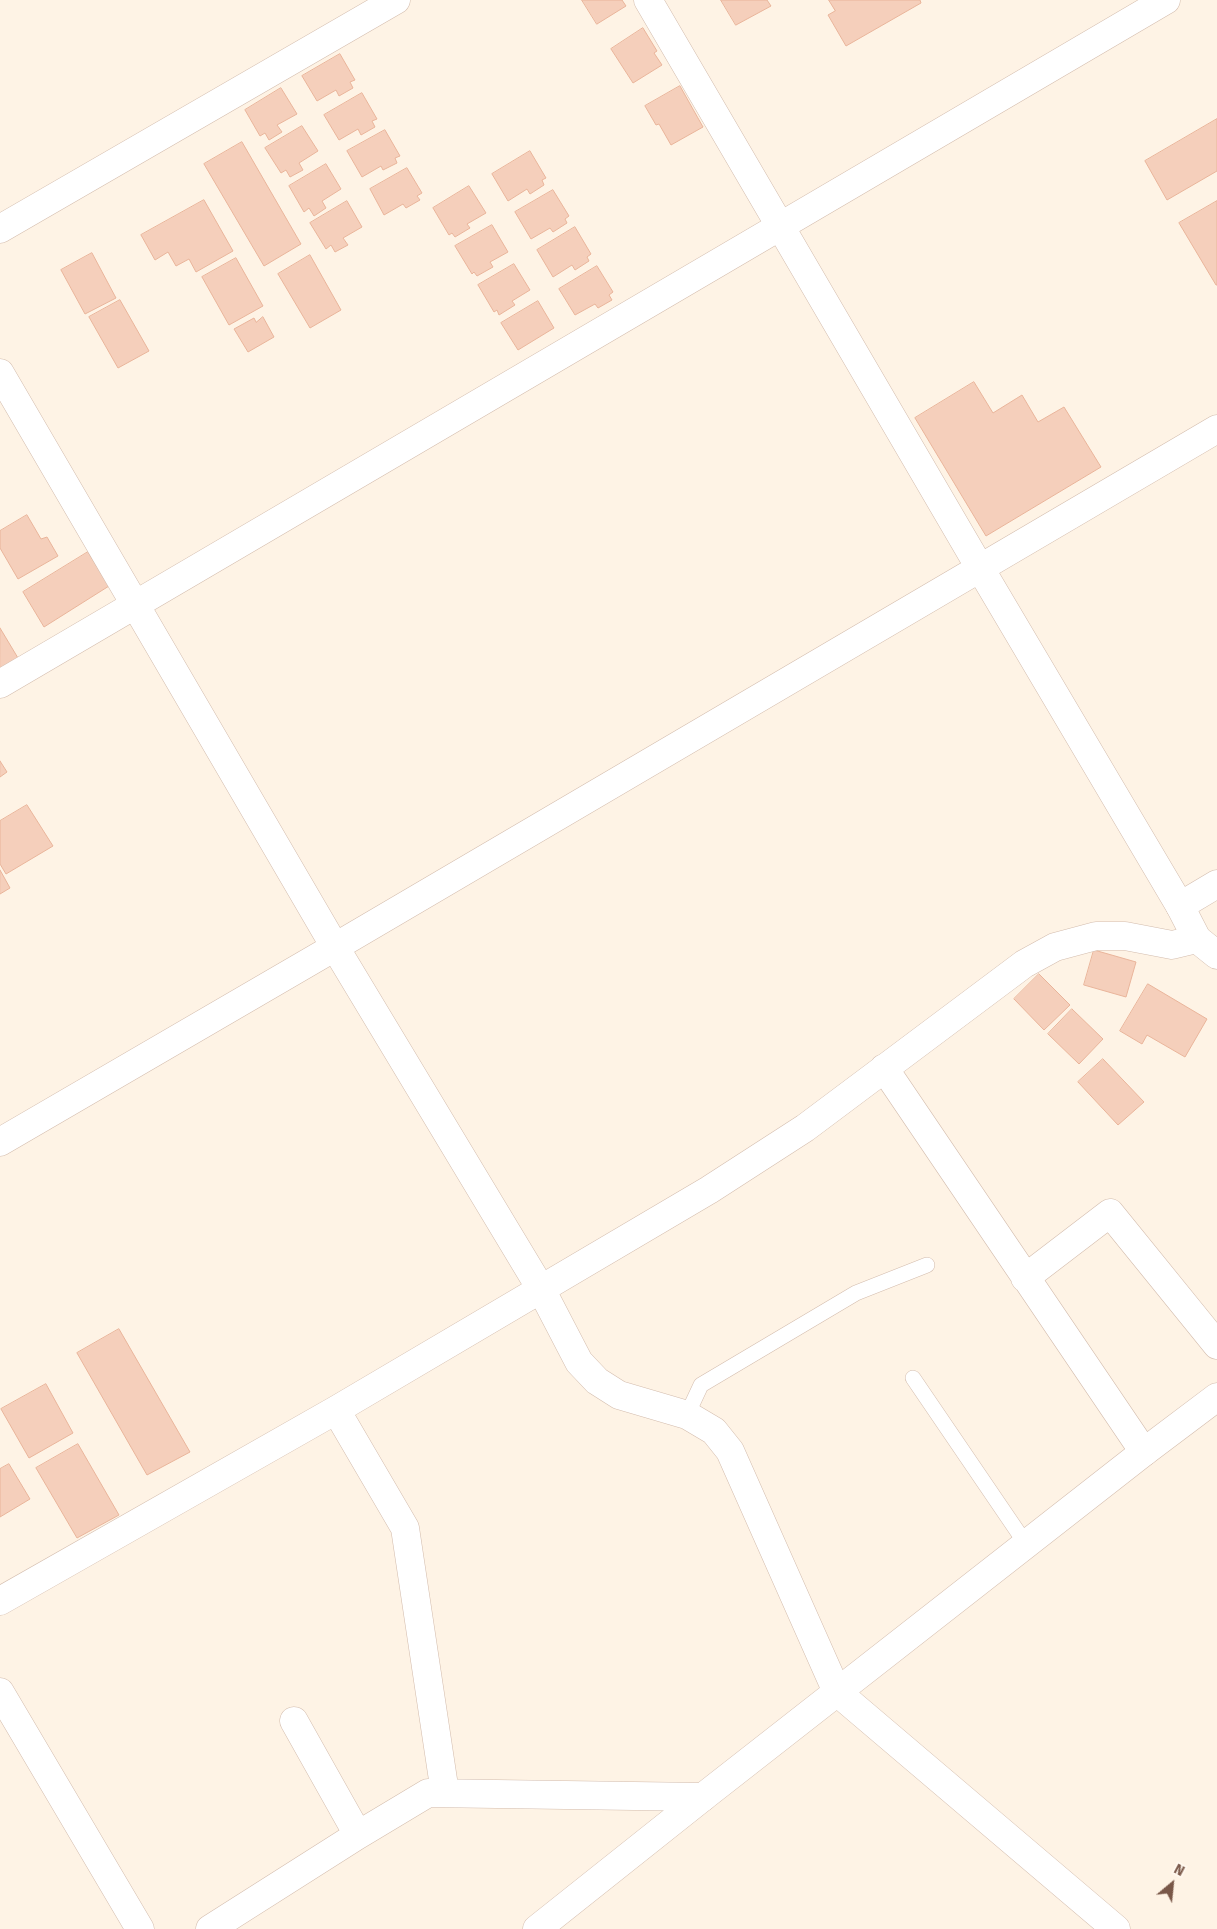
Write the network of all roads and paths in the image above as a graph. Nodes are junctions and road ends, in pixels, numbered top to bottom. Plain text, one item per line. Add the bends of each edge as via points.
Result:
1 (396, 0) edge
2 (648, 0) edge
3 (1166, 0) edge
4 (782, 227) junction
5 (0, 229) edge
6 (0, 373) edge
7 (1217, 429) edge
8 (980, 568) junction
9 (136, 605) junction
10 (0, 684) edge
11 (1217, 884) edge
12 (1180, 906) junction
13 (335, 947) junction
14 (1207, 947) edge
15 (884, 1068) junction
16 (0, 1142) edge
17 (927, 1265) dead end
18 (1025, 1278) junction
19 (541, 1289) junction
20 (1217, 1345) edge
21 (913, 1378) dead end
22 (1217, 1397) edge
23 (336, 1410) junction
24 (687, 1416) junction
25 (1144, 1452) junction
26 (1026, 1544) junction
27 (0, 1601) edge
28 (0, 1692) edge
29 (837, 1692) junction
30 (294, 1721) dead end
31 (445, 1793) junction
32 (703, 1797) junction
33 (358, 1835) junction
34 (140, 1929) edge
35 (210, 1929) edge
36 (537, 1929) edge
37 (1116, 1929) edge

1 - 5 street
2 - 4 street
3 - 4 street
4 - 8 street
4 - 9 street
6 - 9 street
7 - 8 street
8 - 12 street
8 - 13 street
9 - 10 street
9 - 13 street
11 - 12 street
12 - 14 street
13 - 16 street
13 - 19 street
14 - 15 street via 1172,945 1125,936 1096,936 1056,947 1024,964
15 - 18 street
15 - 19 street via 797,1133
17 - 24 lane via 856,1293 701,1385
18 - 20 street via 1110,1214
18 - 25 street
19 - 23 street
19 - 24 street via 579,1362 597,1381 619,1395
21 - 26 lane
22 - 25 street
23 - 27 street
23 - 31 street via 405,1528
24 - 29 street via 714,1431 730,1451
25 - 26 street
26 - 29 street
28 - 34 street
29 - 32 street
29 - 37 street
30 - 33 street
31 - 32 street
31 - 33 street via 428,1793
32 - 36 street
33 - 35 street

